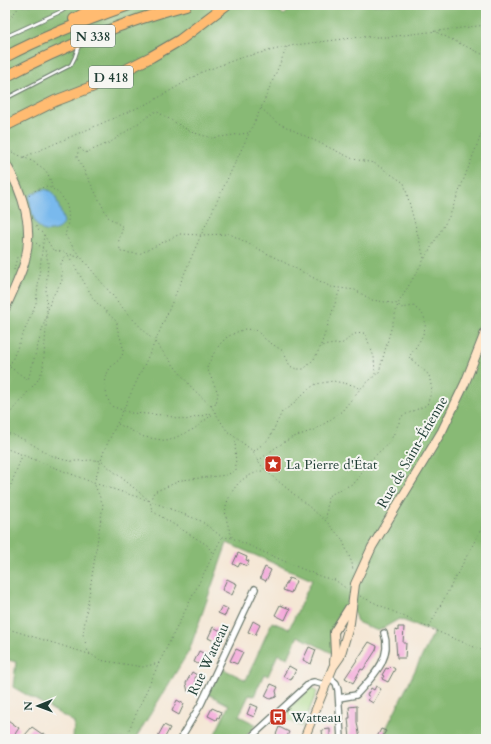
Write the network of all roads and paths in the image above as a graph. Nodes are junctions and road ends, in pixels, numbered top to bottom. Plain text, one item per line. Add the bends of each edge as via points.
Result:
1 (21, 5) edge
2 (71, 5) edge
3 (100, 5) edge
4 (128, 5) edge
5 (186, 5) edge
6 (226, 5) edge
7 (5, 19) edge
8 (486, 26) edge
9 (434, 31) junction
10 (5, 37) edge
11 (80, 41) junction
12 (34, 42) junction
13 (287, 47) junction
14 (486, 56) edge
15 (5, 57) edge
16 (5, 77) edge
17 (5, 99) edge
18 (261, 108) junction
19 (486, 122) edge
20 (6, 125) edge
21 (248, 133) junction
22 (5, 148) edge
23 (24, 157) junction
24 (5, 162) edge
25 (53, 189) junction
26 (29, 197) dead end
27 (44, 234) dead end
28 (201, 235) junction
29 (42, 247) dead end
30 (67, 253) junction
31 (18, 254) dead end
32 (83, 259) junction
33 (424, 259) junction
34 (12, 273) dead end
35 (340, 288) junction
36 (398, 304) junction
37 (5, 309) edge
38 (47, 313) junction
39 (486, 330) edge
40 (155, 342) junction
41 (321, 346) junction
42 (10, 367) dead end
43 (376, 374) junction
44 (360, 389) junction
45 (211, 406) junction
46 (124, 410) junction
47 (214, 413) junction
48 (117, 424) junction
49 (5, 426) edge
50 (5, 433) edge
51 (235, 438) junction
52 (5, 448) edge
53 (253, 451) junction
54 (22, 455) junction
55 (101, 461) junction
56 (258, 461) junction
57 (265, 470) junction
58 (94, 483) junction
59 (5, 500) edge
60 (150, 501) junction
61 (486, 520) edge
62 (326, 521) junction
63 (222, 537) junction
64 (232, 538) junction
65 (213, 554) junction
66 (353, 570) dead end
67 (354, 588) junction
68 (255, 589) dead end
69 (351, 604) junction
70 (5, 628) edge
71 (428, 628) junction
72 (384, 633) dead end
73 (486, 652) edge
74 (93, 655) junction
75 (159, 663) junction
76 (333, 667) junction
77 (329, 677) junction
78 (325, 685) junction
79 (338, 698) junction
80 (122, 739) edge
81 (182, 739) edge
82 (250, 739) edge
83 (304, 739) edge
84 (341, 739) edge

1 - 7 path via 9,19
2 - 10 lane
3 - 12 highway
4 - 12 highway, N 338
5 - 11 highway, N 338
6 - 20 highway, D 418 via 209,20 151,57 94,86 55,101
8 - 9 path
9 - 13 path via 388,37 339,39
9 - 14 path
11 - 16 highway, N 338
11 - 17 lane via 71,66
12 - 15 highway, N 338
13 - 18 path
13 - 23 path via 243,57 202,72 152,102
18 - 21 path
18 - 33 path via 276,122 353,159 374,163 404,182
19 - 33 path via 450,215
21 - 28 path
21 - 28 path via 212,138 191,132 156,111 111,142 85,153 79,147 77,157 101,206 108,217 123,227 118,244 121,252 139,254 180,234
22 - 23 path
23 - 25 path via 45,170
24 - 37 street via 22,198 26,213 28,246 24,264
25 - 26 path via 46,186 32,192
25 - 32 path via 65,200 69,213 65,235
27 - 30 path via 53,250
28 - 35 path via 230,234 331,287
28 - 40 path
29 - 38 path via 48,262
30 - 32 path
30 - 38 path via 61,263 62,281 51,299
30 - 46 path via 95,301 117,322 116,328 124,351 120,360 106,374 105,386 111,406
31 - 34 path
32 - 40 path via 127,313
33 - 36 path
35 - 36 path via 355,290 372,300
35 - 41 path
36 - 43 path via 379,372
36 - 62 path via 400,308 414,306 426,322 423,335 409,358 429,375 432,390 427,405 402,416 390,442 366,464 356,482 328,496
38 - 42 path via 28,380
38 - 49 path via 44,369 10,413
39 - 67 street, Rue de Saint-Étienne via 442,431 372,547
40 - 45 path via 192,388
40 - 46 path
41 - 43 path via 342,343 354,334 365,333 374,357
41 - 45 path via 314,359 304,369 296,369 290,366 283,351 256,330 245,329 227,337 207,367 218,393 216,404
43 - 44 path
44 - 53 path via 353,385 333,382 316,384 282,412 269,439
44 - 56 path via 342,411 330,420 314,430 291,438
45 - 47 path
46 - 47 path via 186,420
46 - 48 path
47 - 48 path via 194,429 168,441 144,437
47 - 51 path
48 - 55 path
50 - 55 path via 13,434 61,459 75,462 95,459
51 - 53 path
51 - 60 path via 236,470 226,476 182,480 154,492
52 - 54 path
53 - 56 path
54 - 58 path
54 - 59 path
55 - 58 path
55 - 60 path
56 - 57 path
57 - 62 path
57 - 64 path via 241,480 232,490 226,506
58 - 60 path
58 - 74 path via 103,505 83,634 88,652
60 - 63 path via 201,521
60 - 65 path via 152,511 207,545
61 - 71 path
62 - 66 path via 342,538
63 - 64 path
63 - 65 path
64 - 67 path via 295,566 335,580 342,586
65 - 75 path
67 - 69 street, Rue de Saint-Étienne
67 - 71 path
68 - 81 street, Rue Watteau
69 - 76 street, Rue de Saint-Étienne via 350,623 340,657
69 - 76 street via 334,632
70 - 74 path
71 - 73 path
72 - 79 street via 387,641 386,655 376,672 356,695
74 - 75 path via 99,660 143,667
75 - 80 path via 128,732
76 - 77 street
77 - 78 street
77 - 79 street via 336,683
78 - 82 street via 310,683
78 - 83 street
79 - 84 street

